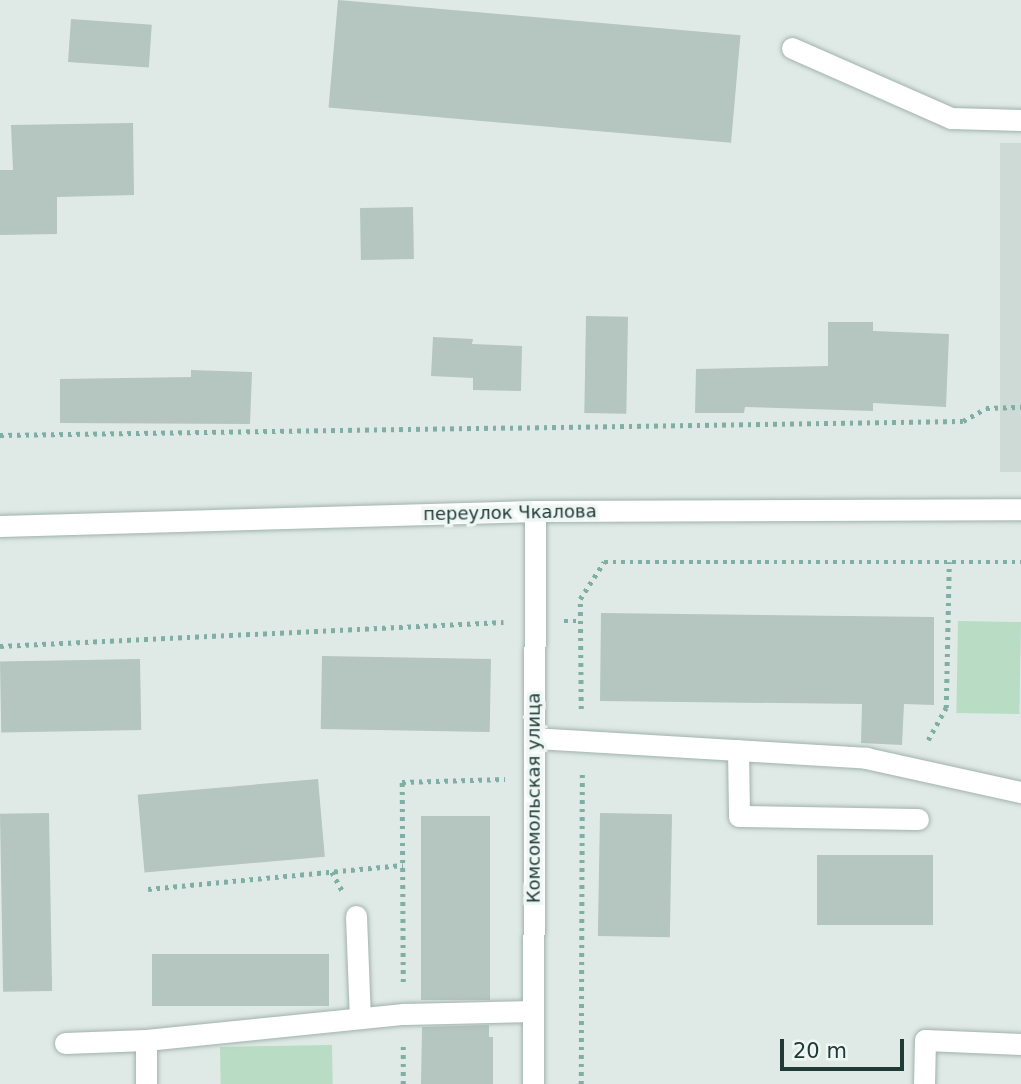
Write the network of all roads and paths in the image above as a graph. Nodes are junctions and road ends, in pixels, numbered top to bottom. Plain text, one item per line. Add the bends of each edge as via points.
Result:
1 (792, 48) dead end
2 (1021, 120) edge
3 (1021, 407) edge
4 (0, 435) edge
5 (1021, 509) edge
6 (535, 511) junction
7 (0, 526) edge
8 (948, 562) junction
9 (1021, 562) edge
10 (535, 621) junction
11 (581, 621) junction
12 (0, 646) edge
13 (534, 738) junction
14 (582, 741) junction
15 (738, 750) junction
16 (913, 768) junction
17 (534, 780) junction
18 (582, 781) junction
19 (1019, 796) edge
20 (918, 819) dead end
21 (403, 865) junction
22 (148, 889) dead end
23 (356, 916) dead end
24 (533, 1011) junction
25 (404, 1014) junction
26 (360, 1018) junction
27 (146, 1040) junction
28 (65, 1043) dead end
29 (1021, 1044) edge
30 (146, 1084) edge
31 (403, 1084) edge
32 (533, 1084) edge
33 (581, 1084) edge
34 (924, 1084) edge

1 - 2 street via 951,118
3 - 4 path via 986,408 963,421
5 - 6 street, переулок Чкалова
6 - 7 street, переулок Чкалова
6 - 10 street, Комсомольская улица
8 - 9 path
8 - 11 path via 604,562 580,599
8 - 16 path via 946,708
10 - 11 path
10 - 12 path
10 - 13 street, Комсомольская улица
11 - 14 path
13 - 14 street
13 - 17 street, Комсомольская улица
14 - 15 street
14 - 18 path
15 - 16 street via 866,758
15 - 20 street via 739,816
16 - 19 street
17 - 18 path
17 - 21 path via 402,782
17 - 24 street, Комсомольская улица
18 - 33 path
21 - 22 path
21 - 25 path
23 - 26 street
24 - 25 street
24 - 32 street, Комсомольская улица
25 - 26 street
25 - 31 path
26 - 27 street
27 - 28 street
27 - 30 street
29 - 34 street via 925,1040

